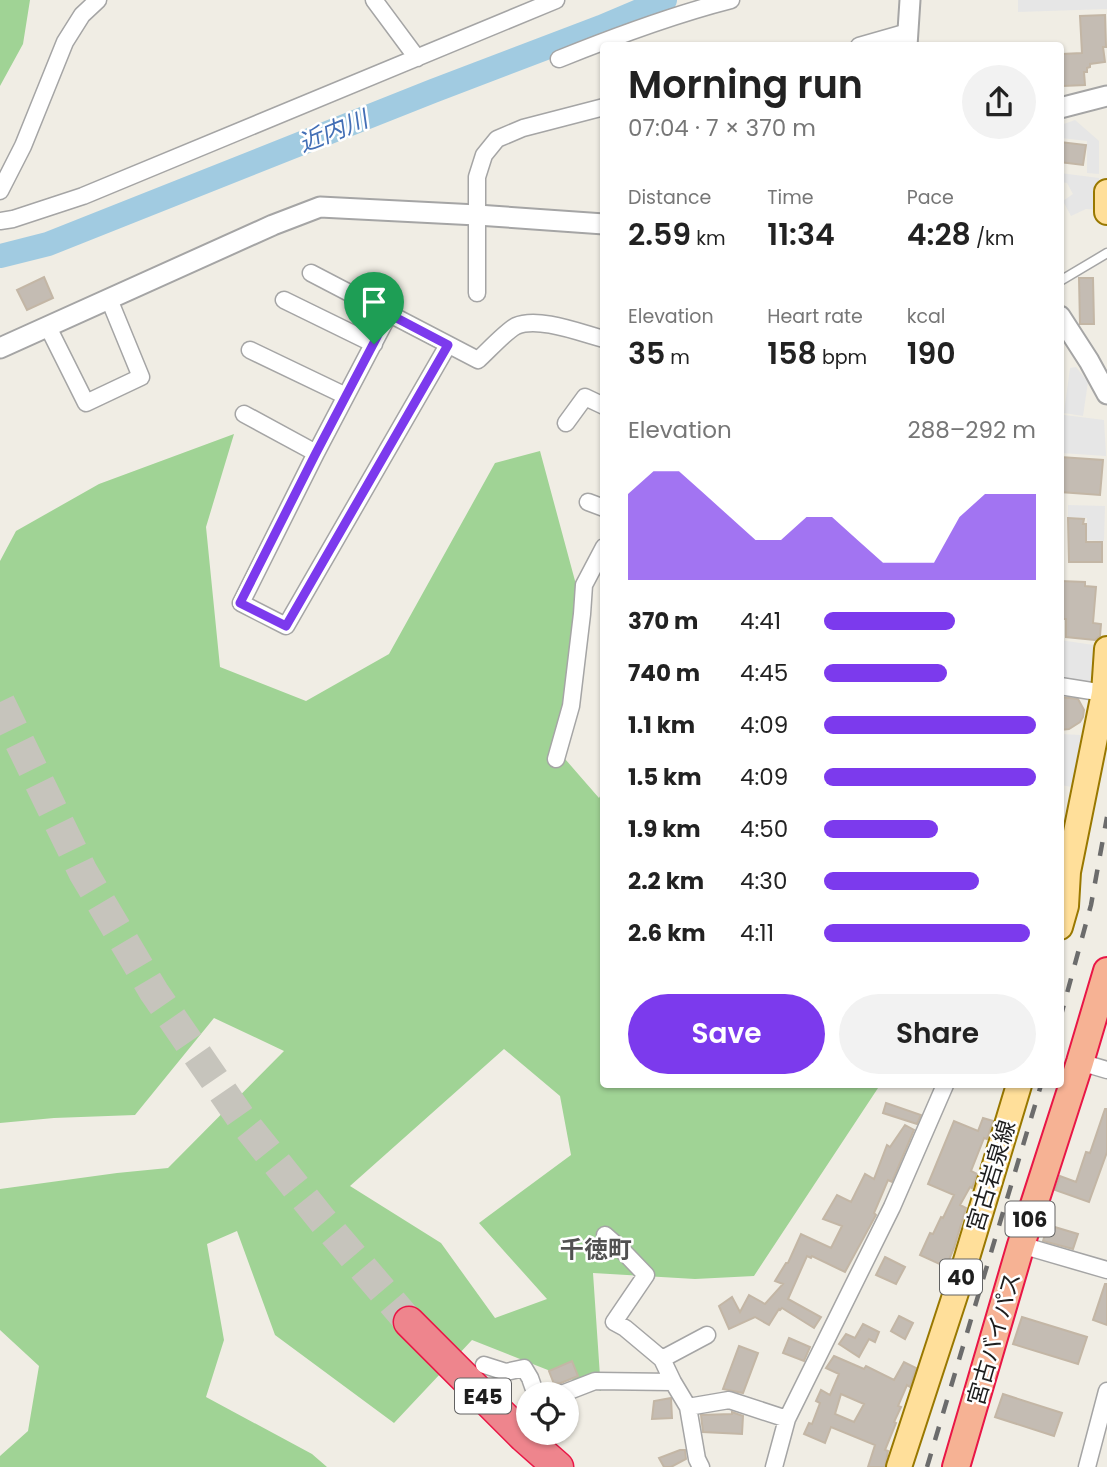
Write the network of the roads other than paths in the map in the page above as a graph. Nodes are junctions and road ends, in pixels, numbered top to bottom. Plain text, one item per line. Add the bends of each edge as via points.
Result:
1 (99, 0) edge
2 (373, 0) edge
3 (556, 0) edge
4 (731, 0) edge
5 (910, 0) edge
6 (908, 39) edge
7 (887, 42) edge
8 (416, 58) junction
9 (559, 58) dead end
10 (1107, 96) edge
11 (1064, 107) edge
12 (600, 108) edge
13 (0, 191) edge
14 (1107, 192) edge
15 (1107, 212) edge
16 (477, 215) junction
17 (0, 221) edge
18 (600, 225) edge
19 (1107, 253) edge
20 (311, 273) dead end
21 (1064, 279) edge
22 (477, 293) dead end
23 (109, 299) junction
24 (284, 300) dead end
25 (389, 314) junction
26 (1064, 322) edge
27 (48, 327) junction
28 (600, 338) edge
29 (374, 344) junction
30 (448, 345) junction
31 (0, 348) edge
32 (250, 350) dead end
33 (1107, 394) edge
34 (346, 397) junction
35 (600, 404) edge
36 (244, 414) dead end
37 (566, 423) dead end
38 (316, 453) junction
39 (588, 502) dead end
40 (600, 506) edge
41 (600, 555) edge
42 (1107, 649) edge
43 (1064, 686) edge
44 (1104, 693) junction
45 (556, 759) dead end
46 (1064, 873) edge
47 (1064, 887) edge
48 (1064, 913) edge
49 (1107, 971) edge
50 (1080, 1062) junction
51 (1107, 1070) edge
52 (944, 1088) edge
53 (1018, 1088) edge
54 (605, 1235) dead end
55 (1021, 1245) junction
56 (1107, 1270) edge
57 (410, 1322) tunnel mouth
58 (708, 1335) dead end
59 (662, 1359) junction
60 (484, 1366) dead end
61 (531, 1382) edge
62 (673, 1382) junction
63 (579, 1387) edge
64 (1107, 1391) edge
65 (688, 1407) junction
66 (787, 1419) junction
67 (699, 1463) edge
68 (558, 1467) edge
69 (682, 1467) edge
70 (774, 1467) edge
71 (899, 1467) edge
72 (956, 1467) edge
73 (1087, 1467) edge

1 - 13 street via 82,15 65,42
2 - 8 street
3 - 8 street
4 - 9 street
5 - 6 street
6 - 7 street
8 - 17 street via 83,196
10 - 11 street
12 - 16 street via 497,139 484,155 477,177
14 - 15 main road
16 - 18 street
16 - 22 street
16 - 23 street via 320,207
19 - 21 lane
20 - 25 street
23 - 27 street
23 - 27 street via 141,377 86,403
24 - 29 street
25 - 29 street
25 - 30 street
26 - 33 street
27 - 31 street
28 - 30 street via 533,323 516,326 478,360
29 - 34 street
30 - 38 street via 286,626 240,603
32 - 34 street
34 - 38 street
35 - 37 street via 585,397
36 - 38 street
39 - 40 street
41 - 45 street via 584,585 570,706
42 - 44 main road
43 - 44 street
44 - 46 main road
47 - 48 main road
49 - 50 highway, 宮古バイパス / 106
50 - 51 street
50 - 55 highway, 宮古バイパス / 106
52 - 66 street via 892,1207
53 - 71 main road, 宮古岩泉線 / 40
54 - 59 street via 646,1275 614,1322
55 - 56 street
55 - 72 highway, 宮古バイパス / 106
57 - 68 highway, E45
58 - 59 street
59 - 62 street
60 - 61 street via 506,1371 524,1368
62 - 63 street via 595,1381
62 - 65 street
64 - 73 street
65 - 66 street via 729,1401
65 - 67 street
66 - 70 street
67 - 69 street

